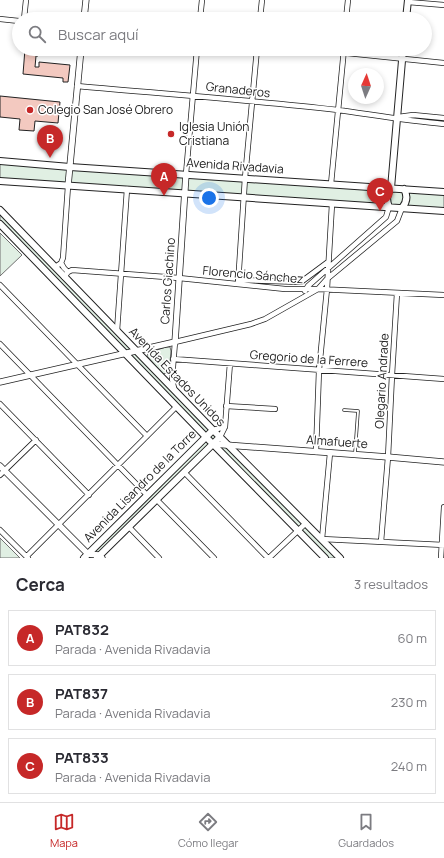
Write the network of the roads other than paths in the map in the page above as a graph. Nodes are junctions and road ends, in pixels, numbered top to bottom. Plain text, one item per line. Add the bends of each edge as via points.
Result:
1 (26, 0) edge
2 (86, 0) edge
3 (202, 0) edge
4 (262, 0) edge
5 (348, 0) edge
6 (408, 1) edge
7 (444, 5) edge
8 (25, 12) edge
9 (85, 12) edge
10 (201, 12) edge
11 (261, 12) edge
12 (347, 12) edge
13 (407, 12) edge
14 (0, 19) edge
15 (12, 20) edge
16 (80, 56) edge
17 (196, 56) edge
18 (256, 56) edge
19 (343, 56) edge
20 (380, 56) edge
21 (402, 56) edge
22 (402, 59) junction
23 (444, 62) edge
24 (77, 86) junction
25 (192, 96) junction
26 (252, 102) junction
27 (338, 110) junction
28 (396, 118) junction
29 (444, 118) edge
30 (444, 124) edge
31 (0, 161) edge
32 (70, 167) junction
33 (186, 174) junction
34 (245, 178) junction
35 (0, 181) edge
36 (331, 184) junction
37 (68, 186) junction
38 (390, 188) junction
39 (127, 189) junction
40 (404, 189) junction
41 (444, 192) edge
42 (184, 193) junction
43 (244, 197) junction
44 (332, 204) junction
45 (389, 207) junction
46 (402, 208) junction
47 (0, 210) edge
48 (444, 211) edge
49 (0, 224) edge
50 (328, 262) junction
51 (61, 263) junction
52 (56, 267) junction
53 (327, 269) junction
54 (66, 274) junction
55 (122, 274) junction
56 (48, 275) junction
57 (179, 278) junction
58 (327, 279) junction
59 (238, 282) junction
60 (57, 284) junction
61 (0, 285) edge
62 (318, 288) junction
63 (327, 289) junction
64 (306, 290) junction
65 (397, 293) junction
66 (444, 295) edge
67 (304, 296) junction
68 (117, 331) junction
69 (175, 342) junction
70 (0, 344) edge
71 (137, 351) junction
72 (125, 353) junction
73 (173, 360) junction
74 (230, 363) junction
75 (78, 364) junction
76 (319, 370) junction
77 (392, 374) junction
78 (31, 375) junction
79 (444, 379) edge
80 (0, 382) edge
81 (174, 388) junction
82 (0, 404) edge
83 (226, 406) junction
84 (176, 407) junction
85 (274, 409) dead end
86 (344, 410) dead end
87 (224, 427) junction
88 (213, 430) junction
89 (147, 436) junction
90 (206, 437) junction
91 (220, 437) junction
92 (36, 440) junction
93 (213, 444) junction
94 (228, 445) junction
95 (316, 452) junction
96 (330, 452) junction
97 (355, 454) junction
98 (388, 457) junction
99 (444, 462) edge
100 (118, 465) junction
101 (1, 470) edge
102 (184, 472) junction
103 (88, 495) junction
104 (147, 495) junction
105 (157, 500) junction
106 (444, 507) edge
107 (306, 523) junction
108 (58, 525) junction
109 (129, 527) junction
110 (0, 530) edge
111 (298, 530) junction
112 (313, 530) junction
113 (305, 538) junction
114 (322, 539) junction
115 (381, 542) junction
116 (443, 545) edge
117 (86, 556) edge
118 (28, 557) edge
119 (99, 557) edge
120 (159, 558) edge
121 (214, 558) edge
122 (269, 558) edge
123 (325, 558) edge
124 (340, 558) edge
125 (441, 558) edge

1 - 8 street
2 - 9 street
3 - 10 street
4 - 11 street
5 - 12 street
6 - 7 street
6 - 13 main road
14 - 15 street
16 - 24 street
17 - 25 street
18 - 26 street
19 - 27 street
20 - 22 street
21 - 22 main road
22 - 23 street
22 - 28 main road
24 - 25 street, Granaderos
24 - 32 street
25 - 26 street, Granaderos
25 - 33 street
26 - 27 street, Granaderos
26 - 34 street
27 - 28 street, Granaderos
27 - 36 street
28 - 29 street, Granaderos via 413,115
28 - 30 street, Granaderos
28 - 38 main road
31 - 32 main road, Avenida Rivadavia
32 - 33 main road, Avenida Rivadavia
32 - 37 street
33 - 34 main road, Avenida Rivadavia
33 - 42 street, Carlos Giachino
34 - 36 main road, Avenida Rivadavia
34 - 43 street
35 - 37 main road
36 - 38 main road, Avenida Rivadavia
37 - 39 main road
37 - 51 street
38 - 40 main road, Avenida Rivadavia
38 - 45 main road via 386,197
39 - 42 main road
39 - 55 street
40 - 41 main road, Avenida Rivadavia
40 - 46 main road via 407,198
42 - 43 main road
42 - 57 street, Carlos Giachino
43 - 44 main road
43 - 59 street
44 - 45 main road
44 - 50 street
45 - 46 main road
45 - 53 street via 386,217
46 - 48 main road
46 - 58 street via 397,221
47 - 52 main road, Avenida Estados Unidos
49 - 56 main road, Avenida Estados Unidos
50 - 53 street
50 - 59 street via 301,282
51 - 52 street
51 - 54 street
52 - 54 main road, Avenida Estados Unidos
52 - 56 main road
53 - 58 street
53 - 64 street
54 - 55 street, Florencio Sánchez via 72,270
54 - 60 main road
54 - 68 main road, Avenida Estados Unidos
55 - 57 street, Florencio Sánchez
55 - 68 street
56 - 60 main road, Avenida Estados Unidos
57 - 59 street, Florencio Sánchez
57 - 69 street, Carlos Giachino
58 - 62 street
58 - 63 street
59 - 64 street, Florencio Sánchez via 261,288
60 - 72 main road, Avenida Estados Unidos
61 - 75 street
62 - 63 street, Florencio Sánchez
62 - 64 street, Florencio Sánchez
62 - 67 street
63 - 65 street, Florencio Sánchez
63 - 76 street
64 - 67 street
65 - 66 street, Florencio Sánchez
65 - 77 street, Olegario Andrade
67 - 69 street via 281,311 251,324
68 - 71 main road, Avenida Estados Unidos
69 - 71 street
69 - 73 street, Carlos Giachino
70 - 78 street
71 - 72 street
71 - 81 main road, Avenida Estados Unidos
72 - 75 street
72 - 84 main road, Avenida Estados Unidos
73 - 74 street, Gregorio de la Ferrere
73 - 81 street, Carlos Giachino
74 - 76 street, Gregorio de la Ferrere
74 - 83 street
75 - 78 street
75 - 89 street
76 - 77 street, Gregorio de la Ferrere
76 - 95 street
77 - 79 street, Gregorio de la Ferrere
77 - 98 street, Olegario Andrade
78 - 80 street
78 - 100 street
81 - 88 main road, Avenida Estados Unidos
82 - 92 street
83 - 85 street
83 - 87 street
84 - 89 street
84 - 90 main road, Avenida Estados Unidos
86 - 97 lane via 358,412
87 - 88 street
87 - 91 street
88 - 90 main road, Avenida Lisandro de la Torre
88 - 91 main road, Avenida Estados Unidos
89 - 100 street
90 - 93 main road, Avenida Estados Unidos
90 - 104 main road, Avenida Lisandro de la Torre
91 - 93 main road, Avenida Lisandro de la Torre
91 - 94 main road, Avenida Estados Unidos
92 - 101 street
92 - 103 street
93 - 94 street, Almafuerte
93 - 102 main road, Avenida Lisandro de la Torre
93 - 111 main road, Avenida Estados Unidos
94 - 95 street, Almafuerte
94 - 107 main road, Avenida Estados Unidos
95 - 96 street, Almafuerte
96 - 97 street, Almafuerte
96 - 114 street
97 - 98 street, Almafuerte
98 - 99 street, Almafuerte
98 - 115 street, Olegario Andrade
100 - 103 street
100 - 104 street
101 - 108 street
102 - 105 main road, Avenida Lisandro de la Torre
102 - 122 street
103 - 108 street
104 - 117 main road, Avenida Lisandro de la Torre
105 - 109 main road, Avenida Lisandro de la Torre
105 - 121 street
106 - 116 street
107 - 111 street
107 - 112 main road, Avenida Estados Unidos
108 - 117 street
108 - 118 street
109 - 119 main road, Avenida Lisandro de la Torre
109 - 120 street
110 - 118 street
111 - 113 main road, Avenida Estados Unidos
111 - 122 street
112 - 113 street
112 - 114 main road, Avenida Estados Unidos
113 - 123 main road, Avenida Estados Unidos
114 - 115 street
114 - 124 main road, Avenida Estados Unidos
115 - 116 street
116 - 125 street
117 - 119 street

